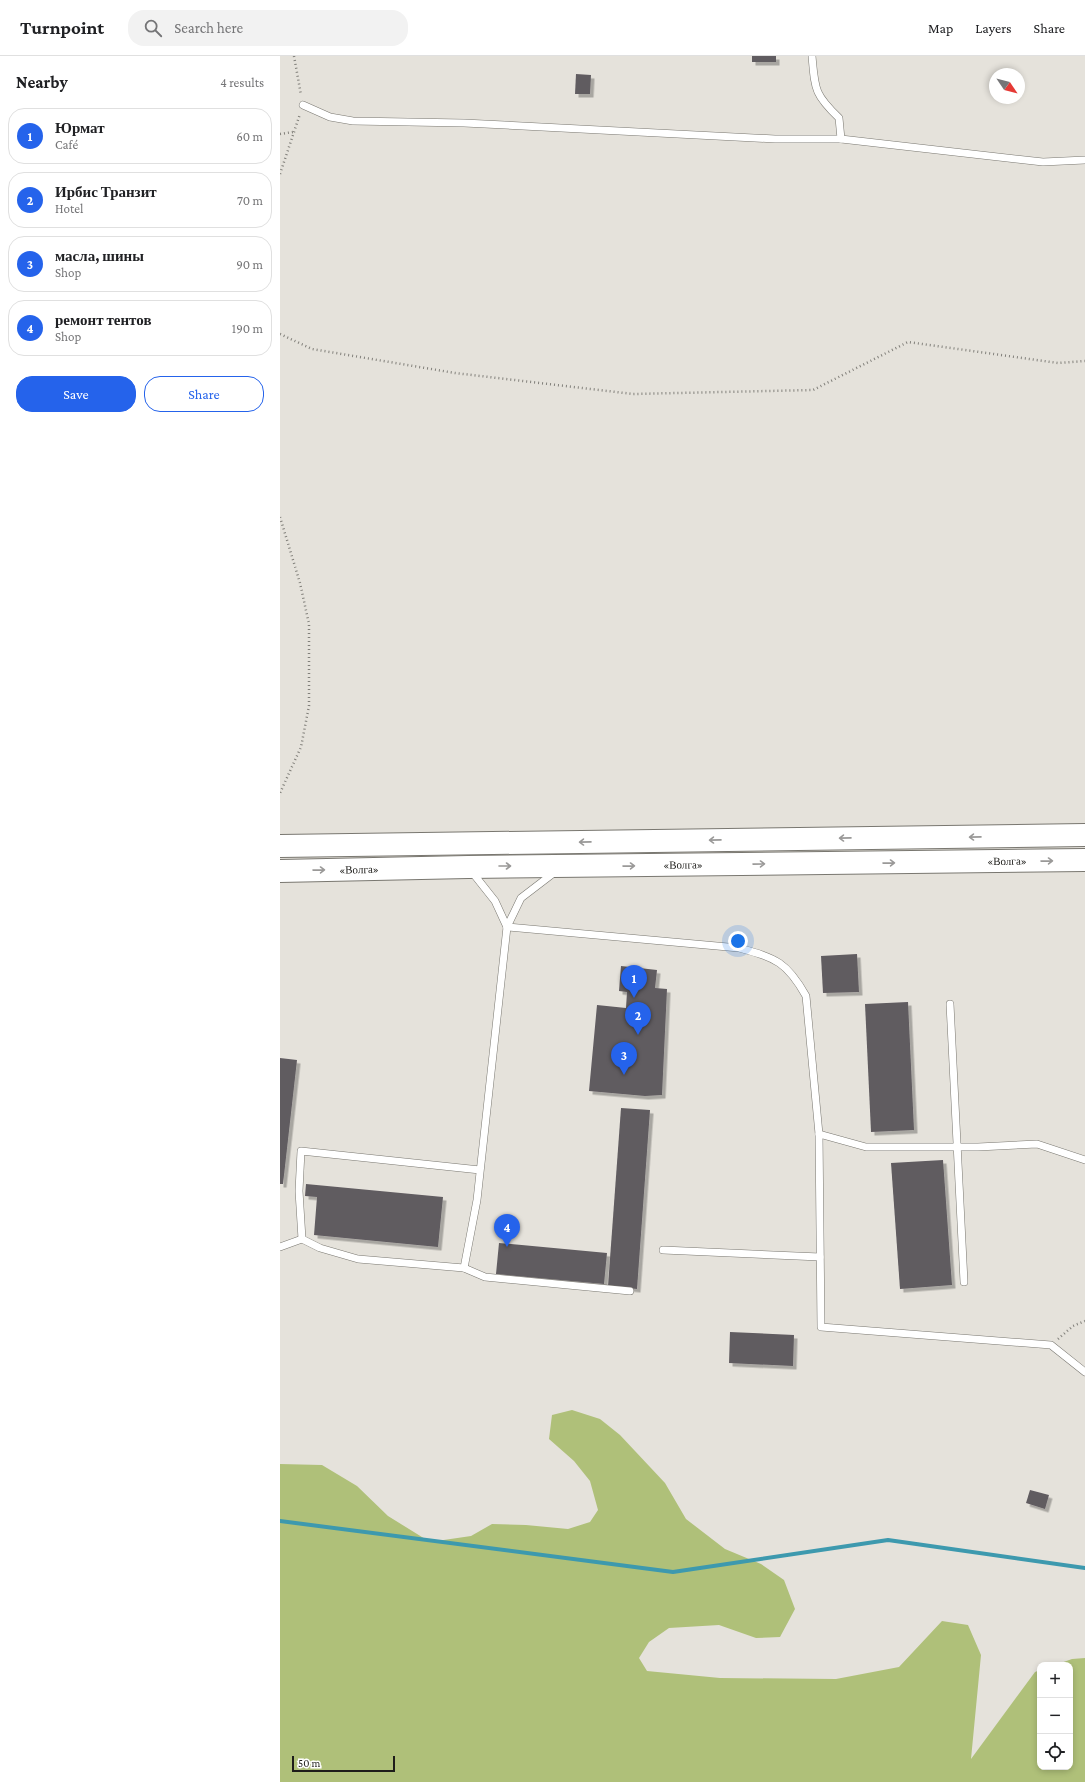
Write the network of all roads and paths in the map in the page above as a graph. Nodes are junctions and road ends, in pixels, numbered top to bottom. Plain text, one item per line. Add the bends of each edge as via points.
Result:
1 (294, 56) edge
2 (812, 56) edge
3 (303, 105) junction
4 (294, 132) junction
5 (280, 134) edge
6 (840, 140) junction
7 (1085, 160) edge
8 (280, 174) edge
9 (280, 334) edge
10 (1085, 361) edge
11 (280, 517) edge
12 (280, 793) edge
13 (1085, 835) edge
14 (280, 846) edge
15 (1085, 860) edge
16 (468, 866) junction
17 (562, 866) junction
18 (280, 871) edge
19 (507, 926) junction
20 (950, 1004) dead end
21 (818, 1134) junction
22 (958, 1147) junction
23 (1085, 1160) edge
24 (480, 1170) junction
25 (302, 1239) junction
26 (280, 1247) edge
27 (664, 1250) dead end
28 (820, 1257) junction
29 (464, 1268) junction
30 (964, 1282) dead end
31 (630, 1291) dead end
32 (1085, 1321) edge
33 (1051, 1345) junction
34 (1085, 1372) edge

1 - 3 path
2 - 6 lane via 815,87 823,103 838,118
3 - 4 path
3 - 6 lane via 330,117 353,121 464,123
4 - 5 path
4 - 8 path
6 - 7 lane via 1043,162
9 - 10 path via 312,349 456,373 633,394 813,390 908,342 1058,363
11 - 12 path via 300,583 309,624 309,706 301,747
13 -> 14 highway
17 -> 15 highway, «Волга»
16 -> 17 highway, «Волга»
18 -> 16 highway, «Волга»
16 - 19 lane via 495,901
17 - 19 lane via 521,898
19 - 21 lane via 739,948 768,956 784,966 796,978 806,996
19 - 24 lane
20 - 22 lane
21 - 22 lane via 866,1147
21 - 28 lane
22 - 23 lane via 1037,1144
22 - 30 lane
24 - 25 lane via 301,1151 299,1191
24 - 29 lane
25 - 26 lane
25 - 29 lane via 320,1248 358,1259
27 - 28 lane
28 - 33 lane via 821,1327
29 - 31 lane via 485,1277
32 - 33 path via 1073,1326
33 - 34 lane

